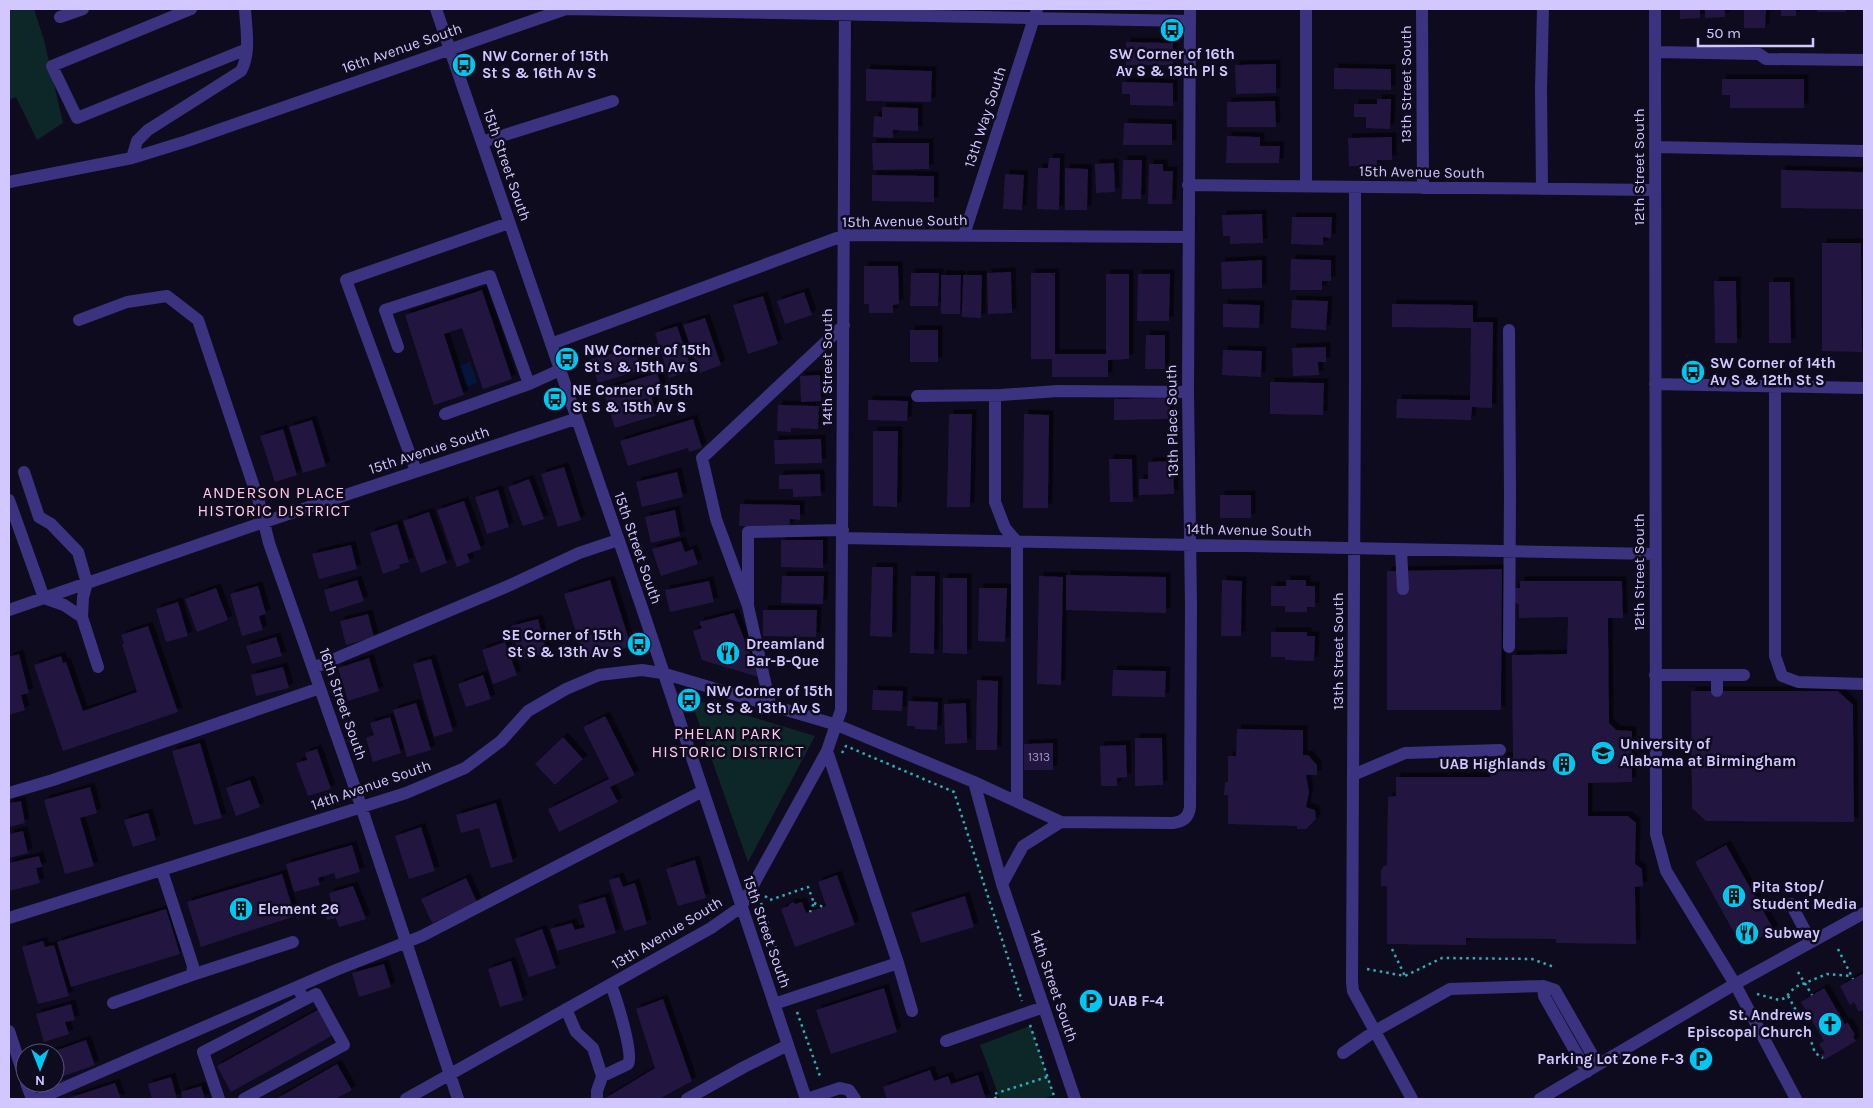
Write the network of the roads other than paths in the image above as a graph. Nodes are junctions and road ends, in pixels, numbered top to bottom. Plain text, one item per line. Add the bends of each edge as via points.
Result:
1 (83, 9) edge
2 (191, 9) edge
3 (245, 9) edge
4 (436, 9) edge
5 (1306, 9) edge
6 (1422, 9) edge
7 (1543, 9) edge
8 (1655, 9) edge
9 (845, 12) edge
10 (1035, 14) edge
11 (1190, 15) edge
12 (60, 16) dead end
13 (246, 49) junction
14 (449, 49) junction
15 (1655, 52) junction
16 (1864, 60) edge
17 (613, 101) dead end
18 (482, 142) junction
19 (1656, 147) junction
20 (1864, 151) edge
21 (132, 158) junction
22 (9, 182) edge
23 (1188, 185) junction
24 (1306, 186) junction
25 (1355, 187) junction
26 (1423, 188) junction
27 (1542, 190) junction
28 (1655, 190) junction
29 (510, 223) junction
30 (844, 235) junction
31 (964, 235) junction
32 (1188, 237) junction
33 (79, 320) dead end
34 (844, 325) junction
35 (1509, 330) dead end
36 (551, 344) junction
37 (398, 347) dead end
38 (560, 370) junction
39 (529, 384) junction
40 (1656, 384) junction
41 (1775, 386) junction
42 (1864, 388) edge
43 (1188, 392) junction
44 (995, 395) junction
45 (917, 396) dead end
46 (445, 414) dead end
47 (575, 419) junction
48 (416, 471) junction
49 (24, 472) dead end
50 (9, 500) edge
51 (264, 522) junction
52 (843, 534) junction
53 (618, 540) junction
54 (1016, 542) junction
55 (1190, 545) junction
56 (1355, 549) junction
57 (1401, 550) junction
58 (1510, 552) junction
59 (1655, 554) junction
60 (87, 583) junction
61 (1403, 589) dead end
62 (44, 598) junction
63 (748, 606) junction
64 (9, 610) edge
65 (82, 617) junction
66 (1509, 647) dead end
67 (98, 667) dead end
68 (313, 668) junction
69 (662, 673) junction
70 (1656, 675) junction
71 (1717, 675) junction
72 (1744, 675) dead end
73 (1864, 684) edge
74 (320, 688) junction
75 (1717, 692) dead end
76 (770, 704) junction
77 (837, 725) junction
78 (1500, 750) dead end
79 (827, 751) junction
80 (1353, 775) junction
81 (974, 782) junction
82 (703, 791) junction
83 (9, 793) edge
84 (1017, 802) junction
85 (360, 806) junction
86 (1061, 822) junction
87 (162, 871) junction
88 (1002, 884) junction
89 (1791, 904) dead end
90 (741, 907) junction
91 (1864, 913) edge
92 (9, 918) edge
93 (406, 941) junction
94 (293, 942) dead end
95 (1811, 942) junction
96 (898, 963) junction
97 (192, 975) junction
98 (1735, 984) junction
99 (612, 985) junction
100 (1543, 986) junction
101 (297, 987) junction
102 (304, 1000) junction
103 (113, 1003) dead end
104 (774, 1004) junction
105 (1044, 1007) junction
106 (566, 1009) junction
107 (912, 1011) dead end
108 (9, 1031) edge
109 (1375, 1031) junction
110 (946, 1041) dead end
111 (788, 1044) junction
112 (15, 1049) edge
113 (1343, 1053) dead end
114 (1598, 1065) junction
115 (1586, 1072) junction
116 (603, 1074) junction
117 (450, 1075) junction
118 (851, 1098) edge
119 (38, 1099) edge
120 (219, 1099) edge
121 (244, 1099) edge
122 (406, 1099) edge
123 (458, 1099) edge
124 (597, 1099) edge
125 (688, 1099) edge
126 (806, 1099) edge
127 (1075, 1099) edge
128 (1412, 1099) edge
129 (1540, 1099) edge
130 (1796, 1099) edge

1 - 12 street
2 - 13 street via 52,66 77,118
3 - 13 street
4 - 14 street, 15th Street South
5 - 24 street
6 - 26 street, 13th Street South
7 - 27 street
8 - 15 street, 12th Street South
9 - 10 street, 16th Avenue South
9 - 14 street, 16th Avenue South via 566,9
9 - 30 street, 14th Street South
10 - 11 street, 16th Avenue South
10 - 31 street, 13th Way South
11 - 23 street, 13th Place South
13 - 21 street via 246,63 241,70 148,130 137,141
14 - 18 street, 15th Street South
14 - 21 street, 16th Avenue South
15 - 16 street via 1759,54 1766,59
15 - 19 street, 12th Street South
17 - 18 street
18 - 29 street, 15th Street South
19 - 20 street
19 - 28 street, 12th Street South
21 - 22 street, 16th Avenue South
23 - 24 street, 15th Avenue South
23 - 32 street, 13th Place South
24 - 25 street, 15th Avenue South
25 - 26 street, 15th Avenue South
25 - 56 street, 13th Street South
26 - 27 street, 15th Avenue South
27 - 28 street, 15th Avenue South
28 - 40 street, 12th Street South
29 - 36 street, 15th Street South
29 - 48 street via 346,280
30 - 31 street, 15th Avenue South
30 - 34 street, 14th Street South
30 - 36 street, 15th Avenue South
31 - 32 street, 15th Avenue South
32 - 43 street, 13th Place South
33 - 51 street, 16th Street South via 127,302 166,296 198,320
34 - 52 street, 14th Street South
34 - 63 street via 702,458 716,518
35 - 58 street
36 - 38 street, 15th Street South
37 - 39 street via 385,310 490,276
38 - 39 street
38 - 47 street, 15th Street South
39 - 46 street
40 - 41 street
40 - 59 street, 12th Street South
41 - 42 street
41 - 73 street via 1775,656 1782,676 1798,682
43 - 44 street via 1058,391
43 - 55 street, 13th Place South
44 - 45 street
44 - 54 street via 995,502
47 - 48 street, 15th Avenue South
47 - 53 street, 15th Street South
48 - 51 street, 15th Avenue South
49 - 60 street via 39,517 51,524 78,552
50 - 62 street
51 - 60 street, 15th Avenue South
51 - 68 street, 16th Street South
52 - 54 street, 14th Avenue South
52 - 63 street, 14th Avenue South via 748,532
52 - 77 street, 14th Street South via 841,710
53 - 68 street via 579,553
53 - 69 street, 15th Street South
54 - 55 street, 14th Avenue South
54 - 84 street
55 - 56 street, 14th Avenue South
55 - 86 street, 13th Place South via 1189,814 1172,823
56 - 57 street, 14th Avenue South
56 - 80 street, 13th Street South
57 - 58 street, 14th Avenue South
57 - 61 street
58 - 59 street, 14th Avenue South
58 - 66 street
59 - 70 street, 12th Street South
60 - 62 street, 15th Avenue South
60 - 65 street
62 - 64 street, 15th Avenue South
62 - 65 street via 64,605
63 - 76 street
65 - 67 street
68 - 74 street, 16th Street South
69 - 76 street, 14th Avenue South
69 - 82 street, 15th Street South
69 - 85 street, 14th Avenue South via 642,670 599,676 566,689 528,711 501,741 465,768 406,793
70 - 71 street
70 - 98 street, 12th Street South via 1656,834 1666,871
71 - 72 street
71 - 75 street
74 - 83 street
74 - 85 street, 16th Street South
76 - 77 street, 14th Avenue South
77 - 79 street, 13th Avenue South
77 - 81 street
78 - 80 street via 1405,753
79 - 90 street, 13th Avenue South
79 - 96 street
80 - 109 street, 13th Street South via 1352,982 1353,991
81 - 84 street
81 - 88 street, 14th Street South
82 - 90 street, 15th Street South
82 - 93 street via 422,936
84 - 86 street
85 - 87 street, 14th Avenue South
85 - 93 street, 16th Street South
86 - 88 street via 1023,846
87 - 92 street, 14th Avenue South
87 - 97 street via 193,966
88 - 105 street, 14th Street South
89 - 95 street
90 - 99 street, 13th Avenue South
90 - 104 street, 15th Street South
91 - 95 street
93 - 101 street
93 - 117 street, 16th Street South
94 - 97 street
95 - 98 street
96 - 104 street
96 - 107 street
97 - 103 street
98 - 114 street
98 - 130 street, 12th Street South
99 - 106 street, 13th Avenue South
99 - 116 street via 630,1058 628,1064
100 - 109 street via 1450,990
100 - 114 street via 1555,990
100 - 115 street via 1544,996
101 - 102 street
101 - 119 street
102 - 120 street via 203,1052
102 - 121 street via 316,994 344,1045
104 - 111 street, 15th Street South
105 - 110 street
105 - 127 street, 14th Street South
106 - 116 street via 576,1032 593,1048 599,1071
106 - 117 street, 13th Avenue South
108 - 112 street
109 - 113 street
109 - 128 street, 13th Street South
111 - 125 street
111 - 126 street, 15th Street South
114 - 115 street
115 - 129 street
116 - 124 street
117 - 122 street, 13th Avenue South
117 - 123 street, 16th Street South
118 - 126 street via 849,1090 840,1088

